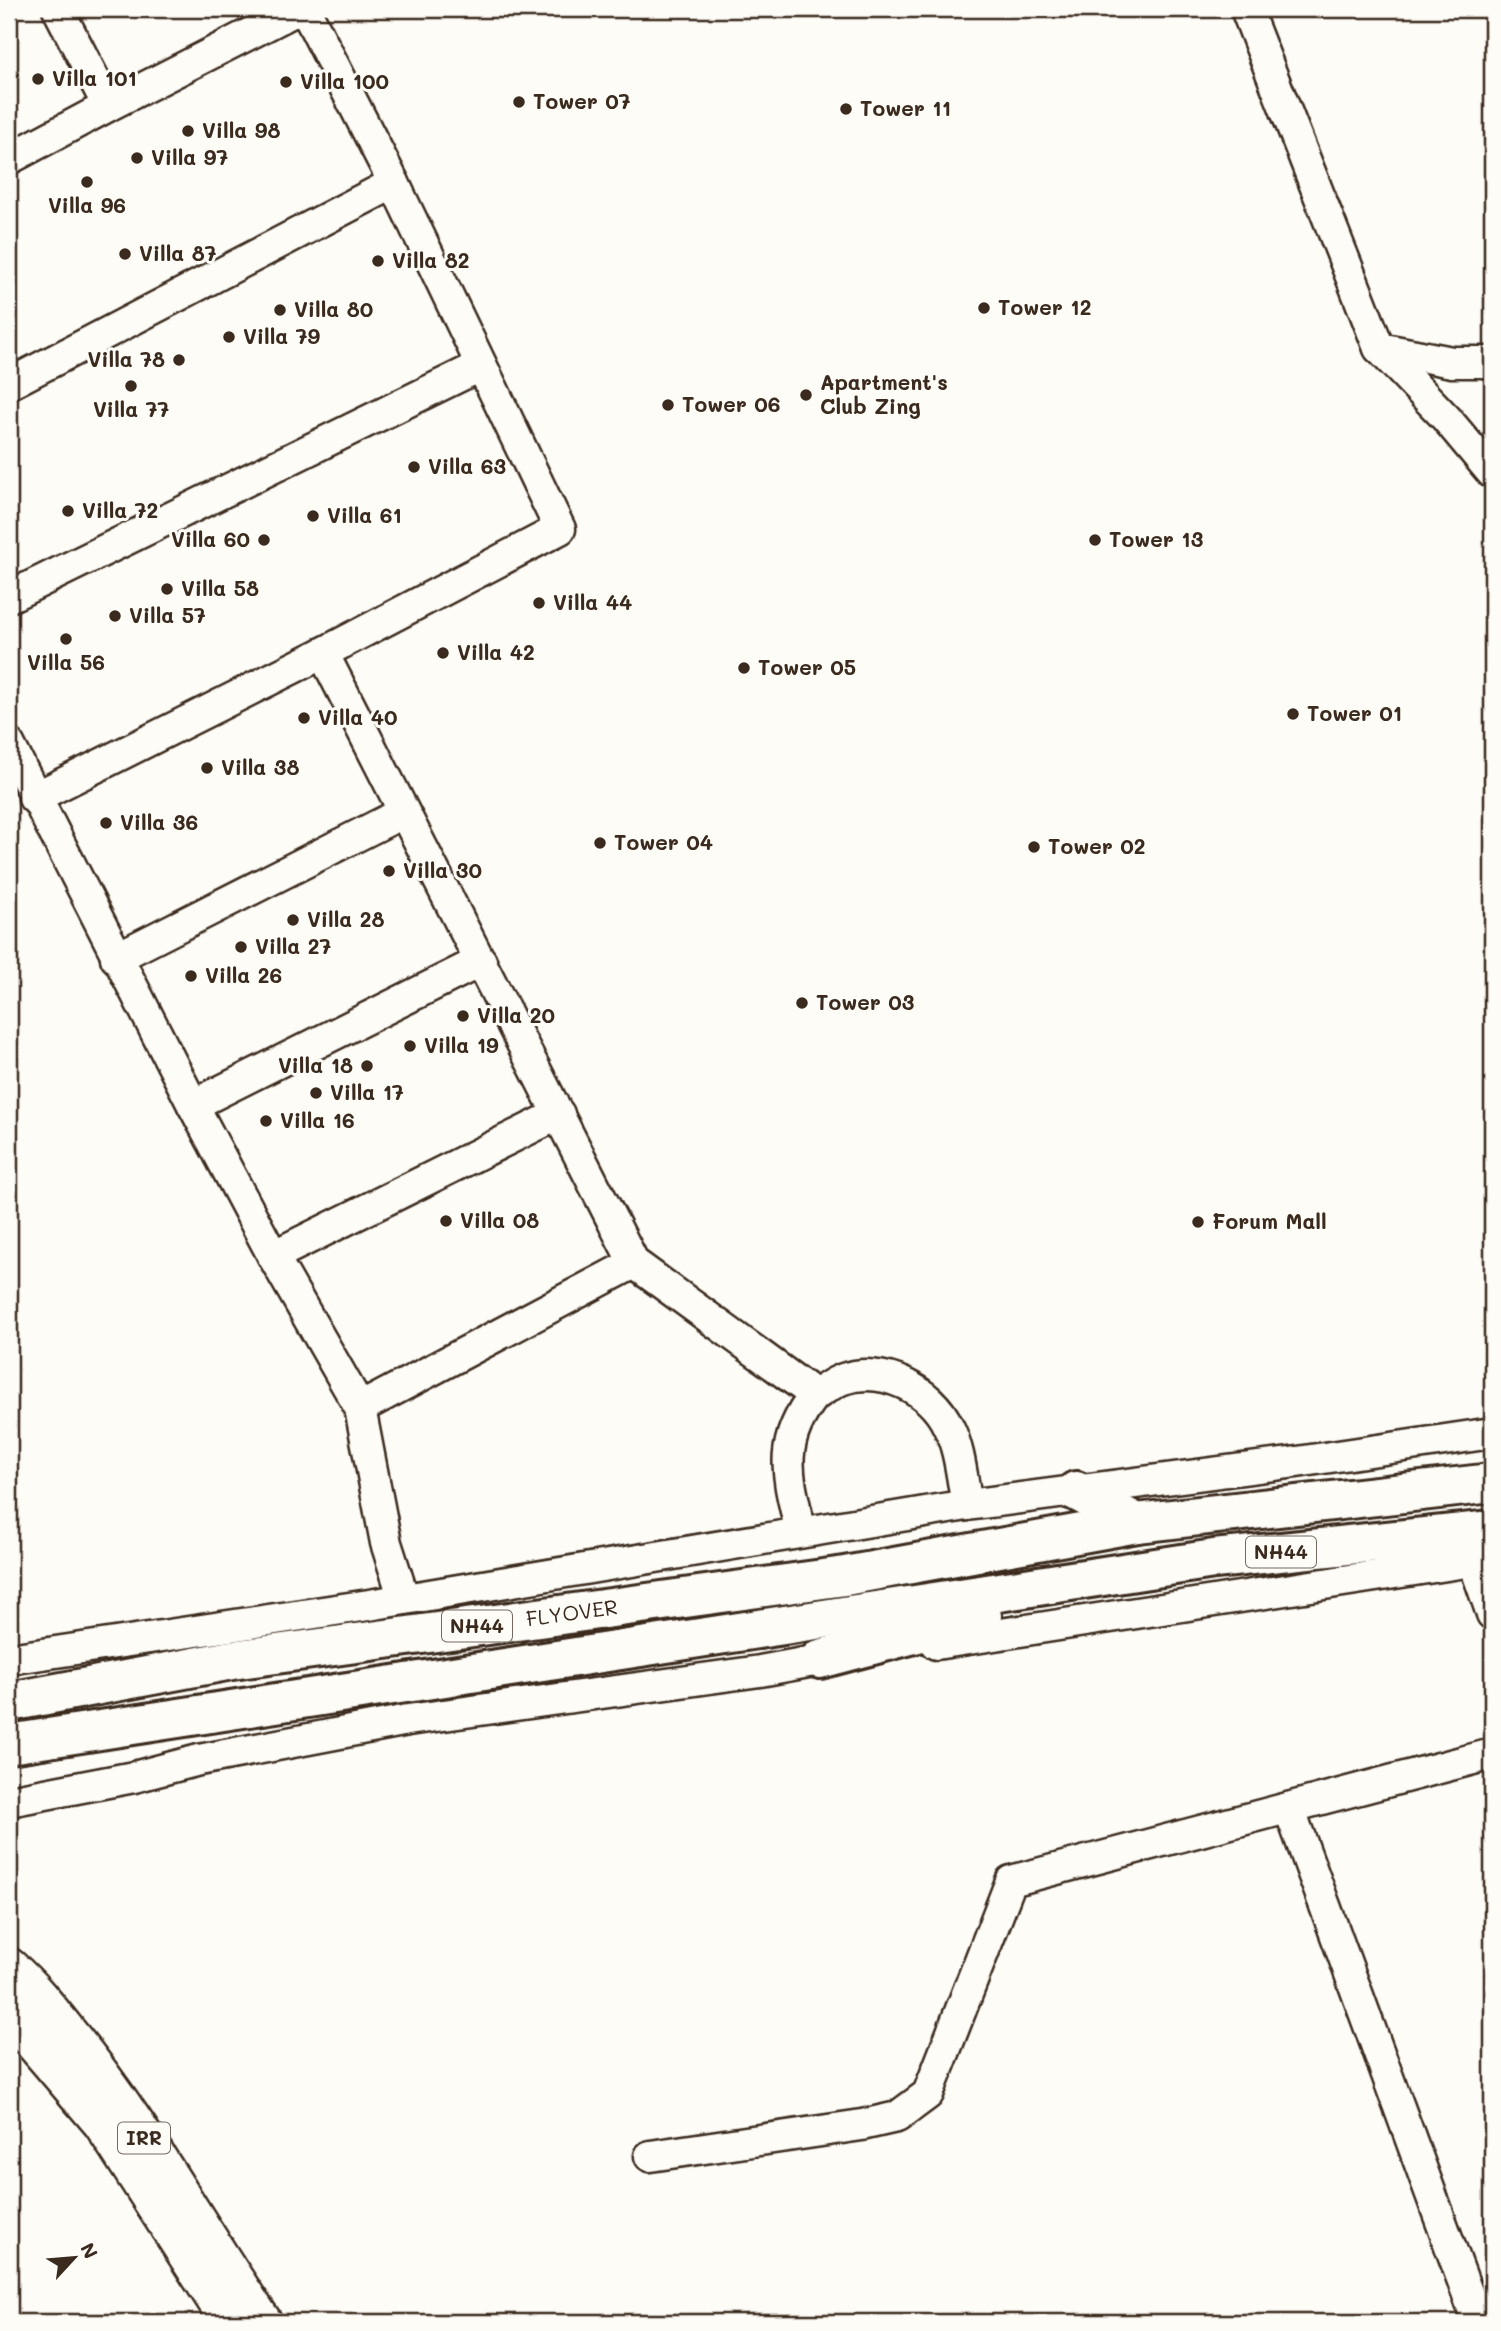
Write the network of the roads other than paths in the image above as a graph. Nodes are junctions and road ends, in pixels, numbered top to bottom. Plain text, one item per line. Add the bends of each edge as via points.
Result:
1 (58, 9) edge
2 (298, 9) edge
3 (305, 9) edge
4 (1246, 9) edge
5 (108, 106) junction
6 (9, 159) edge
7 (394, 183) junction
8 (1379, 348) junction
9 (1492, 362) edge
10 (480, 366) junction
11 (9, 384) edge
12 (1492, 472) edge
13 (9, 597) edge
14 (323, 653) junction
15 (9, 744) edge
16 (34, 798) junction
17 (402, 813) junction
18 (116, 958) junction
19 (481, 961) junction
20 (193, 1105) junction
21 (559, 1114) junction
22 (273, 1256) junction
23 (635, 1263) junction
24 (815, 1395) junction
25 (360, 1408) junction
26 (1492, 1433) edge
27 (1485, 1480) edge
28 (1076, 1491) junction
29 (967, 1505) junction
30 (1137, 1523) junction
31 (801, 1532) junction
32 (1486, 1549) edge
33 (1072, 1583) junction
34 (404, 1600) junction
35 (1492, 1614) edge
36 (9, 1659) edge
37 (820, 1659) junction
38 (9, 1702) edge
39 (9, 1744) edge
40 (1492, 1755) edge
41 (9, 1801) edge
42 (1289, 1808) junction
43 (9, 1967) edge
44 (9, 2014) edge
45 (650, 2156) dead end
46 (230, 2322) edge
47 (263, 2322) edge
48 (1478, 2322) edge

1 - 5 street
2 - 5 street
3 - 7 street
4 - 8 street
5 - 6 street
7 - 10 street
7 - 11 street
8 - 9 street via 1452,362
8 - 12 street
10 - 13 street
10 - 14 street via 560,529
14 - 16 street
14 - 17 street
15 - 16 street
16 - 18 street
17 - 18 street
17 - 19 street
18 - 20 street
19 - 20 street
19 - 21 street
20 - 22 street
21 - 22 street
21 - 23 street
22 - 25 street
23 - 24 street
23 - 25 street
24 - 29 street via 844,1378 873,1376 901,1382 927,1396 948,1424 956,1445
24 - 31 street via 795,1425 786,1458
25 - 34 street via 386,1543
26 - 28 street
27 - 30 highway, NH44
28 - 29 street
28 - 30 highway
29 - 31 street
30 - 38 highway, FLYOVER / NH44 via 845,1576 232,1660
31 - 34 street
32 - 33 highway, NH44 via 1214,1559
32 - 35 street
32 - 37 street via 1187,1606
33 - 37 highway via 1043,1600
33 - 39 highway, FLYOVER / NH44
34 - 36 street
37 - 41 street via 408,1720
40 - 42 street
42 - 45 street via 1011,1881 928,2094 897,2117
42 - 48 street
43 - 47 main road, IRR via 113,2087
44 - 46 main road, IRR via 102,2123

